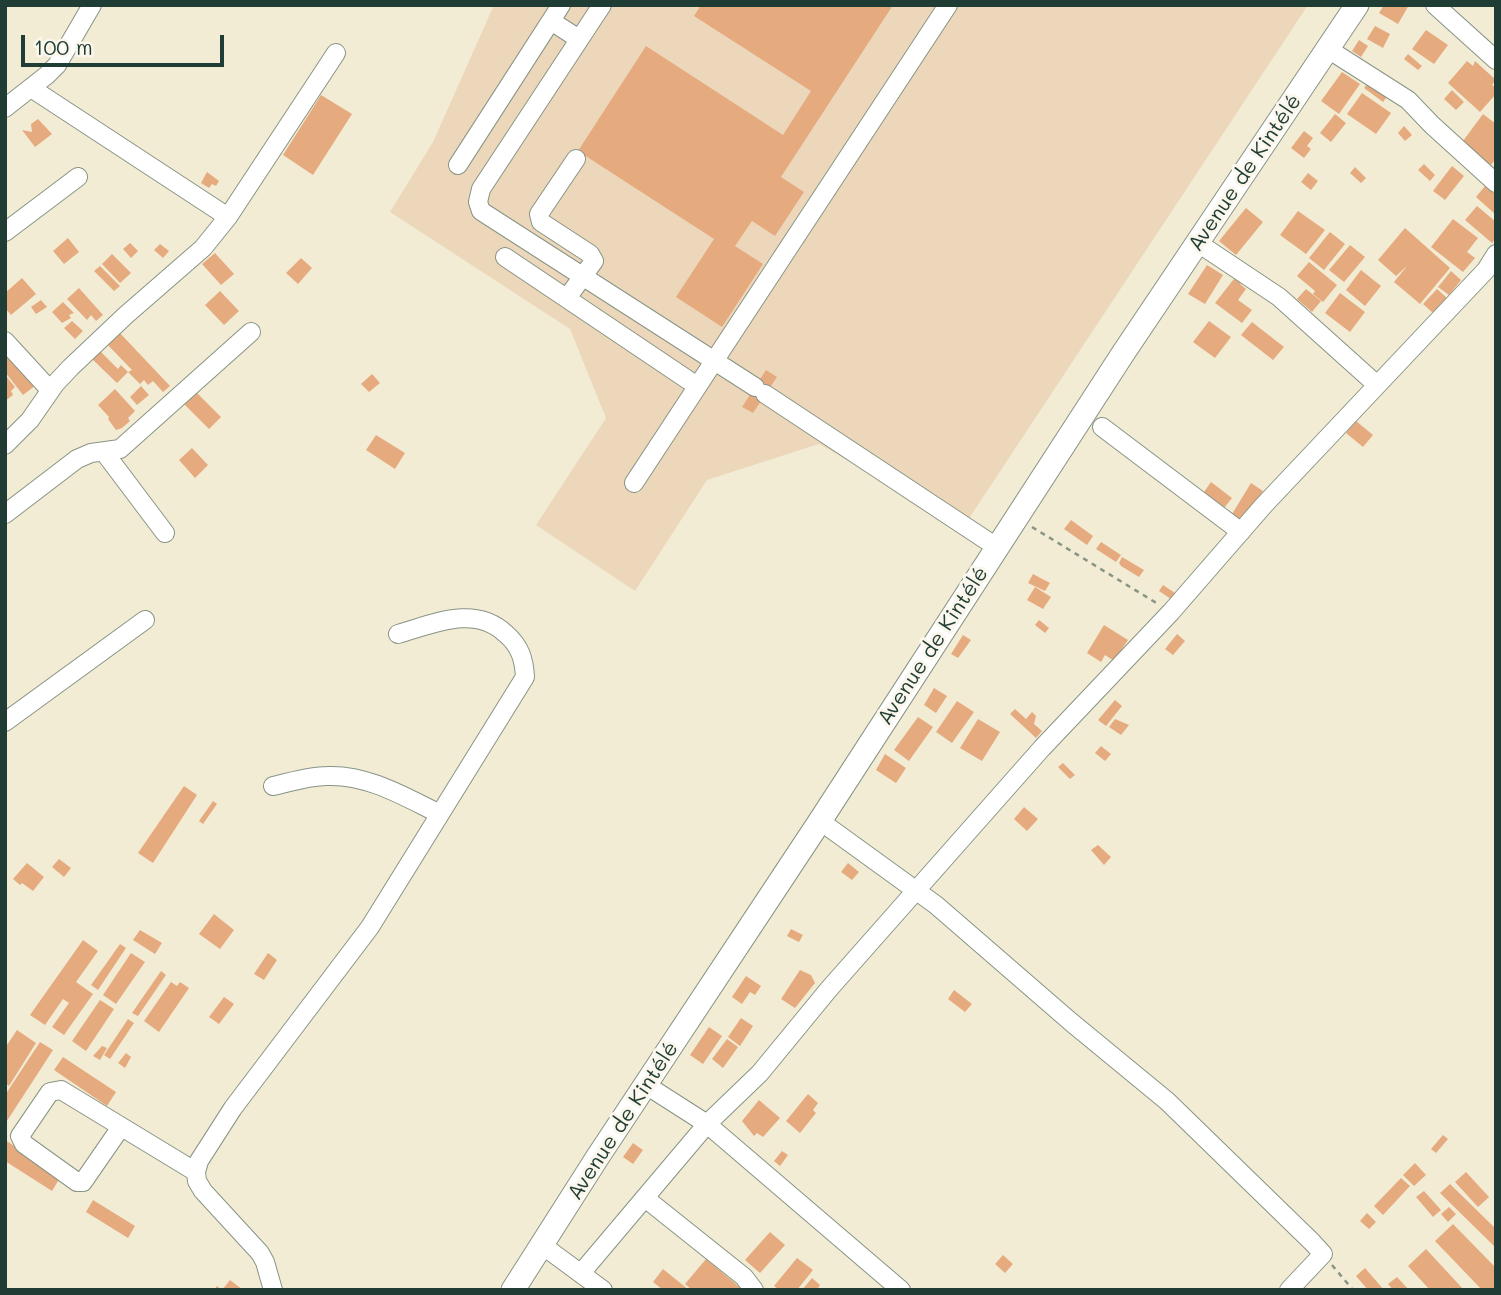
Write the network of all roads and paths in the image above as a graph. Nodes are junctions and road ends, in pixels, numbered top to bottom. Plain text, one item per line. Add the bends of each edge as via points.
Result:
1 (92, 5) edge
2 (602, 5) edge
3 (948, 5) edge
4 (1357, 5) edge
5 (1435, 5) edge
6 (556, 13) edge
7 (579, 39) junction
8 (1328, 49) junction
9 (336, 53) dead end
10 (1496, 60) edge
11 (31, 88) junction
12 (499, 101) junction
13 (5, 108) edge
14 (527, 119) junction
15 (576, 159) dead end
16 (458, 165) dead end
17 (78, 177) dead end
18 (1496, 183) edge
19 (228, 217) junction
20 (5, 232) edge
21 (1198, 243) junction
22 (1496, 254) edge
23 (505, 257) dead end
24 (583, 276) junction
25 (566, 298) junction
26 (251, 332) dead end
27 (5, 341) edge
28 (714, 361) junction
29 (1377, 385) junction
30 (697, 386) junction
31 (50, 390) junction
32 (1102, 426) dead end
33 (5, 445) edge
34 (104, 452) junction
35 (634, 483) dead end
36 (5, 514) edge
37 (1018, 518) junction
38 (1241, 532) junction
39 (165, 533) dead end
40 (998, 548) junction
41 (1171, 611) junction
42 (145, 620) dead end
43 (398, 634) dead end
44 (5, 722) edge
45 (273, 786) dead end
46 (440, 814) junction
47 (820, 821) junction
48 (917, 891) junction
49 (646, 1085) junction
50 (707, 1124) junction
51 (121, 1127) junction
52 (196, 1172) junction
53 (645, 1198) junction
54 (542, 1245) junction
55 (1323, 1254) junction
56 (582, 1272) junction
57 (273, 1290) edge
58 (513, 1290) edge
59 (603, 1290) edge
60 (754, 1290) edge
61 (901, 1290) edge
62 (1289, 1290) edge
63 (1353, 1290) edge

1 - 11 street via 57,65
2 - 7 street
3 - 28 street
4 - 8 main road, Avenue de Kintélé
5 - 10 street
6 - 7 street
6 - 12 street
7 - 14 street
8 - 18 street via 1408,100
8 - 21 main road, Avenue de Kintélé
9 - 19 street
11 - 13 street
11 - 19 street
12 - 14 street
12 - 16 street
14 - 24 street via 481,189 481,211
15 - 24 street via 539,214 541,222 590,254 594,261
17 - 20 street
19 - 31 street via 187,264 125,315
21 - 29 street via 1279,297
21 - 37 main road, Avenue de Kintélé
22 - 29 street
23 - 25 street
24 - 25 street
24 - 28 street
25 - 30 street
26 - 34 street via 130,442
27 - 31 street
28 - 30 street
28 - 40 street
29 - 38 street
30 - 35 street
31 - 33 street via 30,420
32 - 38 street
34 - 36 street via 78,459
34 - 39 street
37 - 40 main road, Avenue de Kintélé
37 - 41 path
38 - 41 street
40 - 47 main road, Avenue de Kintélé
41 - 48 street
42 - 44 street
43 - 46 street via 452,619 486,620 514,641 524,660 525,677
45 - 46 street via 323,776 348,777 385,788
46 - 52 street via 370,927 233,1108
47 - 48 street
47 - 49 main road, Avenue de Kintélé
48 - 50 street via 760,1073
48 - 55 street via 1167,1101
49 - 50 street
49 - 54 main road, Avenue de Kintélé
50 - 53 street
50 - 61 street
51 - 51 street via 57,1089 50,1092 20,1136 24,1144 83,1182
51 - 52 street
52 - 57 street via 203,1191 260,1253
53 - 56 street
53 - 60 street
54 - 56 street
54 - 58 main road, Avenue de Kintélé
55 - 62 street
55 - 63 path
56 - 59 street

